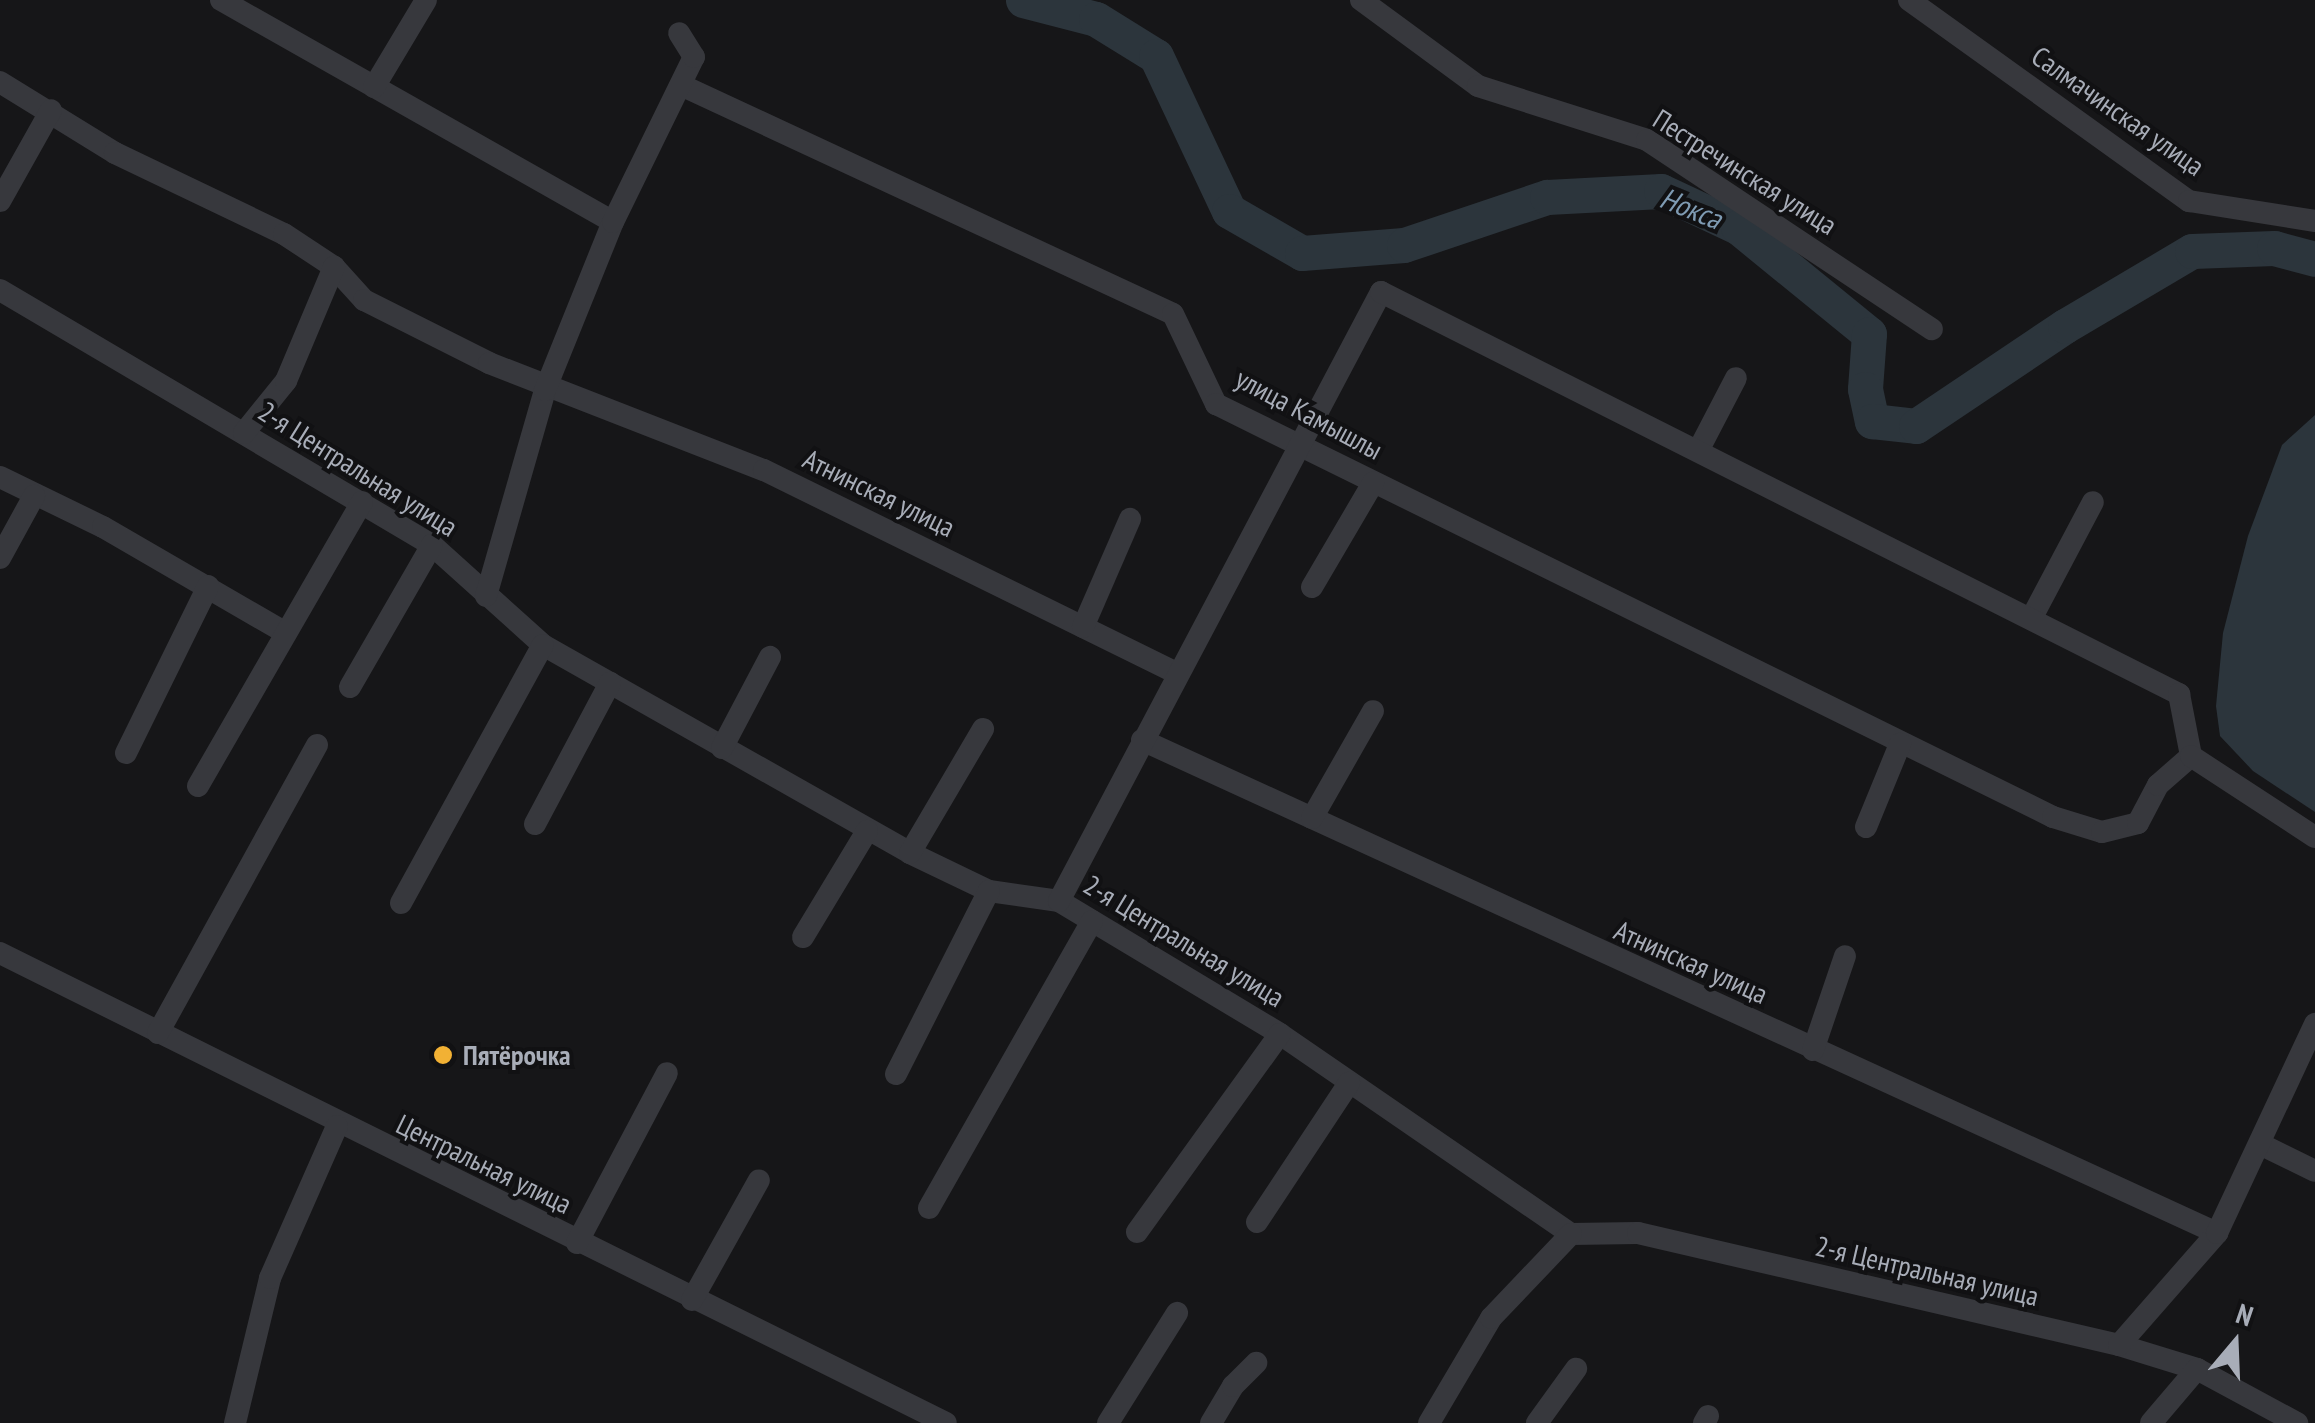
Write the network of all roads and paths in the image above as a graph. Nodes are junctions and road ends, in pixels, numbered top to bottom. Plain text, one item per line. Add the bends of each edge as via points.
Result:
1 (222, 0) edge
2 (426, 0) edge
3 (1361, 0) edge
4 (1909, 0) edge
5 (679, 33) dead end
6 (0, 82) edge
7 (682, 86) junction
8 (374, 87) junction
9 (50, 110) junction
10 (0, 201) edge
11 (2315, 220) edge
12 (613, 222) junction
13 (334, 267) junction
14 (0, 290) edge
15 (1932, 329) dead end
16 (1736, 378) dead end
17 (545, 390) junction
18 (244, 433) junction
19 (1301, 447) junction
20 (1698, 451) junction
21 (0, 477) edge
22 (1373, 483) junction
23 (34, 496) junction
24 (362, 502) junction
25 (2093, 502) dead end
26 (1130, 520) dead end
27 (432, 545) junction
28 (0, 558) edge
29 (208, 586) junction
30 (1312, 586) dead end
31 (486, 596) junction
32 (2030, 619) junction
33 (1082, 627) junction
34 (286, 634) junction
35 (543, 645) junction
36 (770, 657) dead end
37 (1177, 673) junction
38 (610, 684) junction
39 (350, 686) dead end
40 (1373, 712) dead end
41 (984, 728) dead end
42 (1142, 740) junction
43 (1894, 742) junction
44 (317, 745) dead end
45 (722, 748) junction
46 (126, 753) dead end
47 (2192, 756) junction
48 (198, 786) dead end
49 (1312, 818) junction
50 (535, 824) dead end
51 (1866, 827) dead end
52 (868, 832) junction
53 (2315, 837) edge
54 (910, 853) junction
55 (989, 892) junction
56 (1060, 901) junction
57 (401, 903) dead end
58 (1092, 921) junction
59 (804, 936) dead end
60 (0, 953) edge
61 (1845, 956) dead end
62 (2315, 1024) edge
63 (158, 1032) junction
64 (1280, 1034) junction
65 (1813, 1050) junction
66 (666, 1073) dead end
67 (896, 1074) dead end
68 (1350, 1083) junction
69 (337, 1126) junction
70 (2260, 1144) junction
71 (2315, 1172) edge
72 (759, 1180) dead end
73 (929, 1208) dead end
74 (1257, 1222) dead end
75 (1138, 1232) dead end
76 (2217, 1233) junction
77 (1572, 1234) junction
78 (578, 1243) junction
79 (692, 1300) junction
80 (1177, 1313) dead end
81 (2119, 1346) junction
82 (1256, 1363) dead end
83 (1576, 1369) dead end
84 (2197, 1370) junction
85 (937, 1421) edge
86 (235, 1423) edge
87 (1108, 1423) edge
88 (1210, 1423) edge
89 (1429, 1423) edge
90 (1537, 1423) edge
91 (2151, 1423) edge
92 (2297, 1423) edge

1 - 8 street
2 - 8 street
3 - 15 street, Пестречинская улица via 1478,86 1647,140
4 - 11 street, Салмачинская улица via 2189,201
5 - 7 street via 694,58
6 - 9 street
7 - 12 street
7 - 19 street, улица Камышлы via 1173,314 1216,404
8 - 12 street
9 - 10 street
9 - 13 street via 116,153 284,234
12 - 17 street
13 - 17 street, Атнинская улица via 364,300
13 - 18 street via 286,381
14 - 18 street, 2-я Центральная улица
16 - 20 street
17 - 31 street
17 - 33 street, Атнинская улица via 589,400 764,470
18 - 24 street, 2-я Центральная улица
19 - 20 street via 1381,292
19 - 22 street, улица Камышлы
19 - 37 street
20 - 32 street
21 - 23 street
22 - 30 street
22 - 43 street, улица Камышлы
23 - 28 street
23 - 29 street
24 - 27 street, 2-я Центральная улица
24 - 34 street
25 - 32 street
26 - 33 street
27 - 31 street, 2-я Центральная улица
27 - 39 street
29 - 34 street
29 - 46 street
31 - 35 street, 2-я Центральная улица
32 - 47 street via 2180,694
33 - 37 street, Атнинская улица
34 - 48 street
35 - 38 street, 2-я Центральная улица
35 - 57 street
36 - 45 street
37 - 42 street
38 - 45 street, 2-я Центральная улица
38 - 50 street
40 - 49 street
41 - 54 street
42 - 49 street, Атнинская улица
42 - 56 street
43 - 47 street, улица Камышлы via 2054,817 2102,832 2138,823 2158,785
43 - 51 street
44 - 63 street
45 - 52 street, 2-я Центральная улица
47 - 53 street
49 - 65 street, Атнинская улица
52 - 54 street, 2-я Центральная улица
52 - 59 street
54 - 55 street, 2-я Центральная улица
55 - 56 street, 2-я Центральная улица
55 - 67 street
56 - 58 street, 2-я Центральная улица
58 - 64 street, 2-я Центральная улица
58 - 73 street
60 - 63 street, Центральная улица
61 - 65 street
62 - 70 street
63 - 69 street, Центральная улица
64 - 68 street, 2-я Центральная улица
64 - 75 street
65 - 76 street, Атнинская улица
66 - 78 street
68 - 74 street
68 - 77 street, 2-я Центральная улица
69 - 78 street, Центральная улица
69 - 86 street via 270,1278
70 - 71 street
70 - 76 street
72 - 79 street
76 - 81 street
77 - 81 street, 2-я Центральная улица via 1638,1233
77 - 89 street via 1491,1318
78 - 79 street, Центральная улица
79 - 85 street, Центральная улица
80 - 87 street
81 - 84 street, 2-я Центральная улица
82 - 88 street
83 - 90 street
84 - 91 street
84 - 92 street, 2-я Центральная улица

